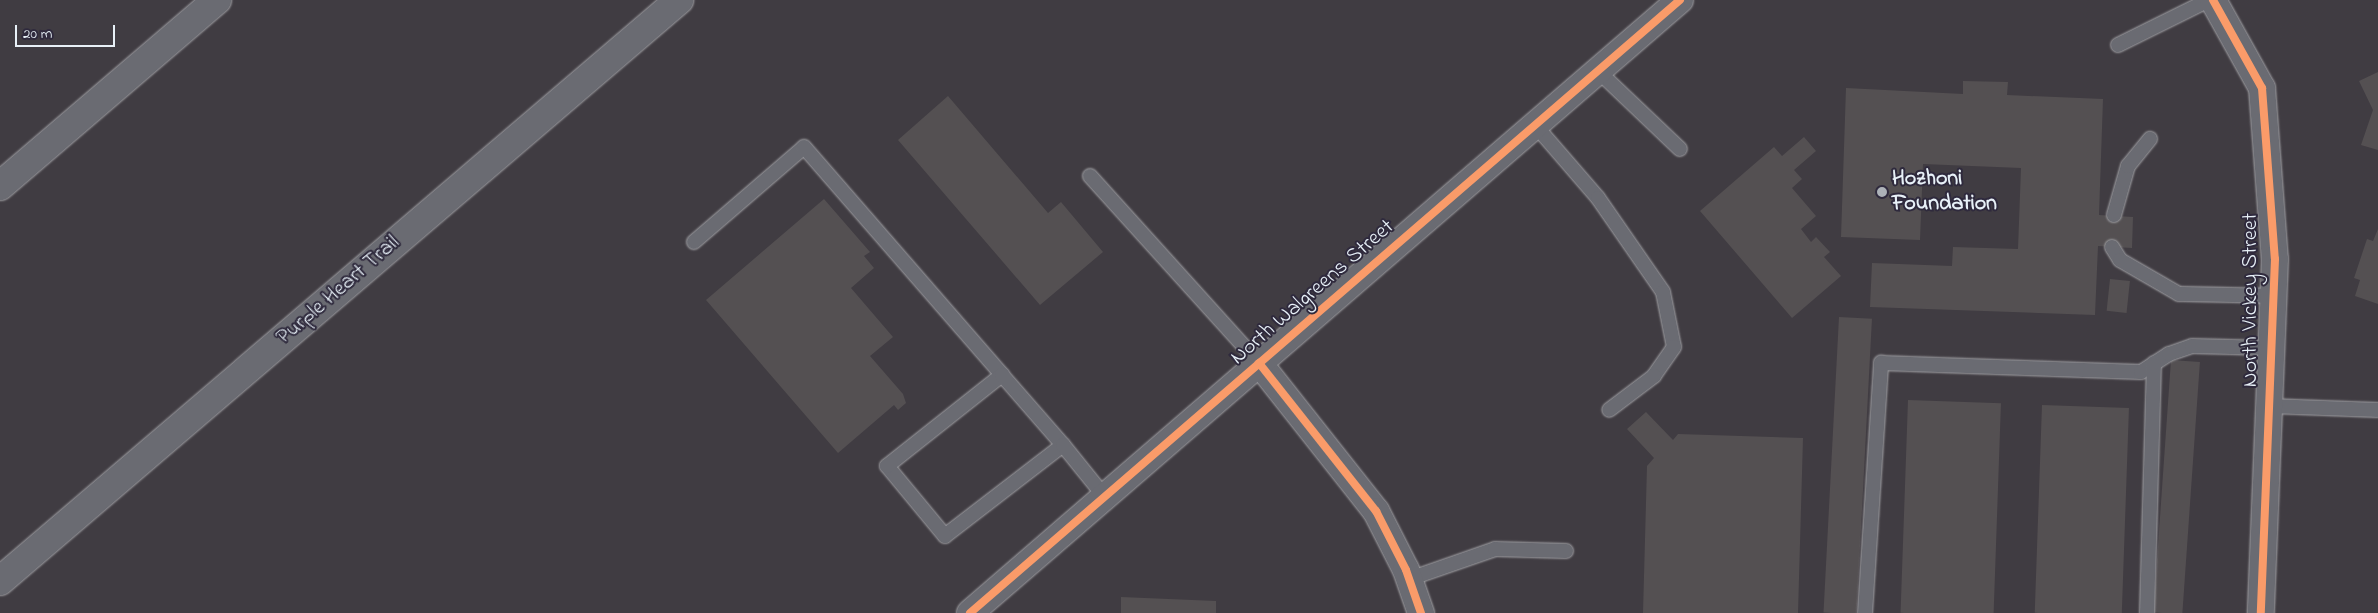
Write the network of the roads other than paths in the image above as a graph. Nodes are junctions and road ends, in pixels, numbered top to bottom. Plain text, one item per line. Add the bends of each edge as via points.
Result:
1 (218, 0) edge
2 (679, 0) edge
3 (1680, 0) edge
4 (2211, 0) edge
5 (2118, 45) dead end
6 (1598, 71) junction
7 (1535, 125) junction
8 (2150, 139) dead end
9 (1680, 149) dead end
10 (1090, 176) dead end
11 (0, 186) edge
12 (2114, 216) dead end
13 (694, 242) dead end
14 (2112, 246) dead end
15 (2273, 296) junction
16 (2271, 348) junction
17 (1259, 363) junction
18 (2154, 363) junction
19 (1002, 375) junction
20 (2269, 406) junction
21 (1610, 410) dead end
22 (2378, 410) edge
23 (1062, 445) junction
24 (1104, 497) junction
25 (1566, 551) dead end
26 (1409, 579) junction
27 (0, 582) edge
28 (970, 613) edge
29 (1421, 613) edge
30 (1865, 613) edge
31 (2147, 613) edge
32 (2261, 613) edge

1 - 11 highway
2 - 27 highway, Purple Heart Trail
3 - 6 street, North Walgreens Street
4 - 5 lane
4 - 15 street, North Vickey Street via 2262,88 2275,259
6 - 7 street, North Walgreens Street
6 - 9 lane
7 - 17 street, North Walgreens Street
7 - 21 lane via 1598,198 1663,292 1674,347 1654,376
8 - 12 lane via 2128,166
10 - 17 lane
13 - 19 lane via 804,147
14 - 15 lane via 2120,260 2179,294
15 - 16 street, North Vickey Street
16 - 18 lane via 2192,346
16 - 20 street, North Vickey Street
17 - 24 street, North Walgreens Street
17 - 26 street via 1376,511
18 - 30 lane via 2141,372 1881,363
18 - 31 lane
19 - 23 lane
19 - 23 lane via 887,466 945,536
20 - 22 lane
20 - 32 street, North Vickey Street
23 - 24 lane
24 - 28 street, North Walgreens Street
25 - 26 lane via 1496,549
26 - 29 street

